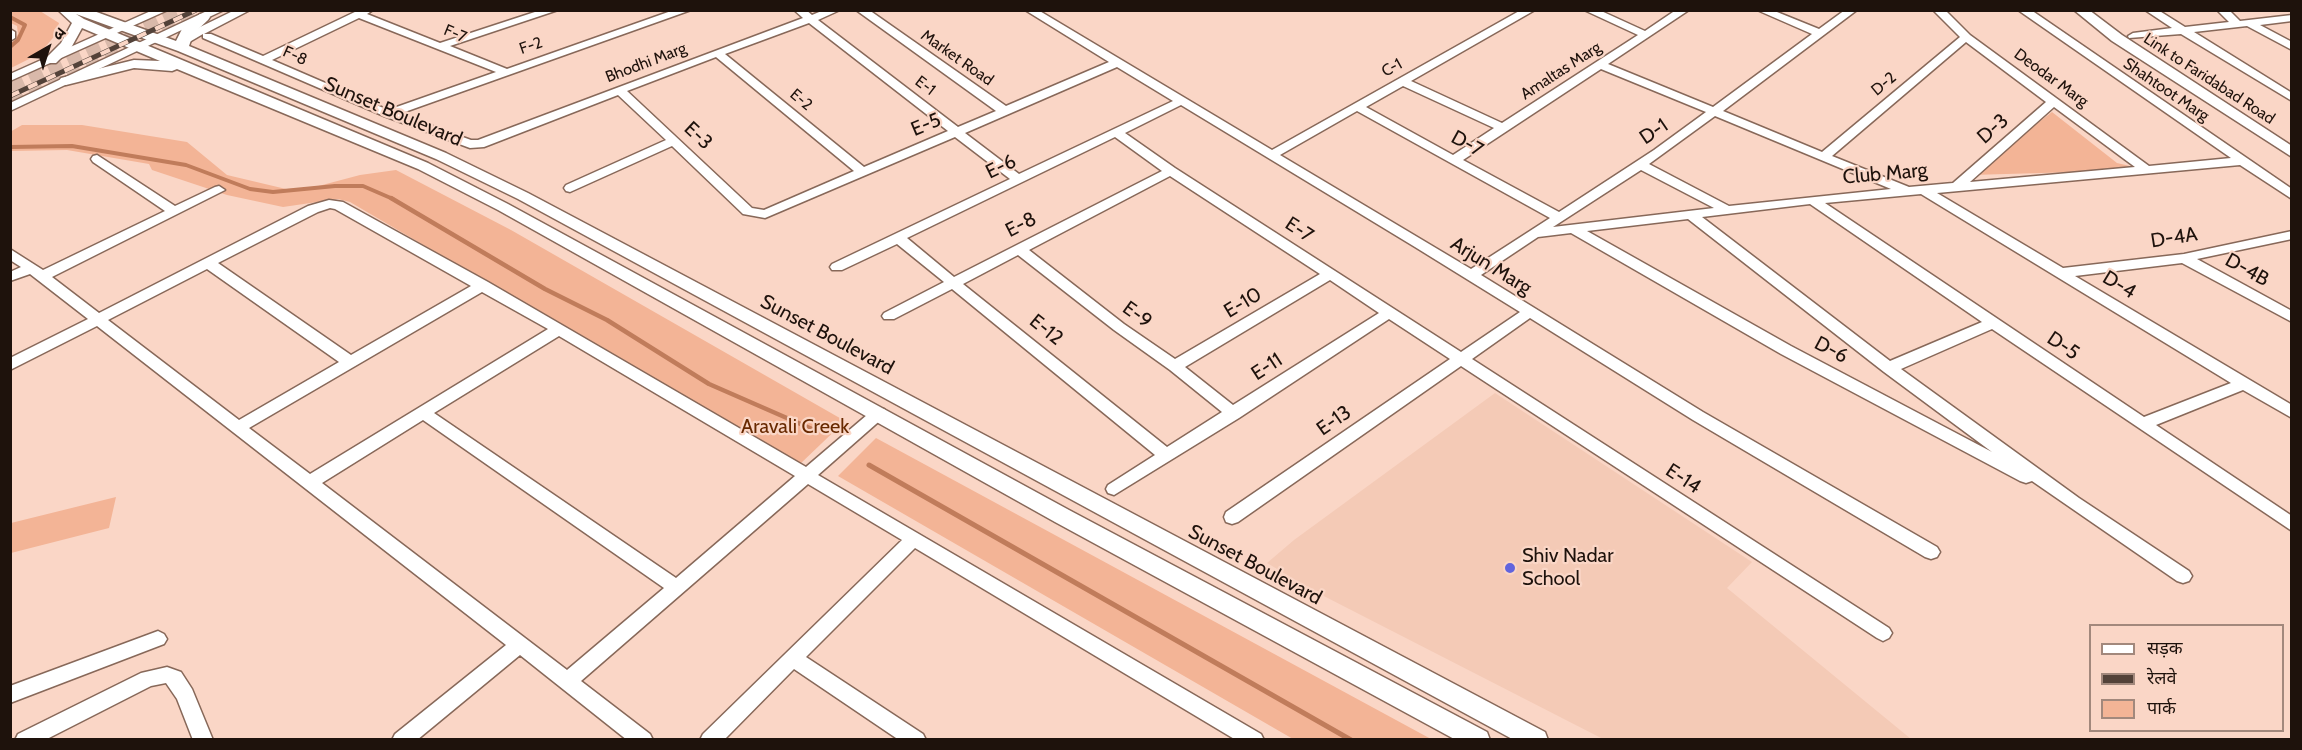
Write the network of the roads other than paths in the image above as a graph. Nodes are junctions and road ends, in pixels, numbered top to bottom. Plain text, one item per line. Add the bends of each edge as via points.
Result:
1 (64, 10) edge
2 (91, 10) edge
3 (163, 10) edge
4 (219, 10) edge
5 (245, 10) edge
6 (553, 10) edge
7 (686, 10) edge
8 (799, 10) edge
9 (835, 10) edge
10 (861, 10) edge
11 (1030, 10) edge
12 (1530, 10) edge
13 (1588, 10) edge
14 (1684, 10) edge
15 (1762, 10) edge
16 (1852, 10) edge
17 (1938, 10) edge
18 (2023, 10) edge
19 (2080, 10) edge
20 (2098, 10) edge
21 (2150, 10) edge
22 (2222, 10) edge
23 (364, 13) edge
24 (79, 16) edge
25 (2292, 18) edge
26 (810, 19) junction
27 (117, 23) edge
28 (2243, 23) junction
29 (205, 27) junction
30 (2182, 30) junction
31 (10, 32) edge
32 (1821, 34) junction
33 (1646, 35) junction
34 (2133, 36) junction
35 (1966, 37) junction
36 (10, 38) edge
37 (148, 44) junction
38 (183, 45) junction
39 (440, 46) junction
40 (2292, 47) edge
41 (717, 52) junction
42 (65, 54) junction
43 (51, 60) junction
44 (263, 60) junction
45 (1117, 63) junction
46 (1601, 65) junction
47 (93, 70) junction
48 (505, 72) junction
49 (203, 73) junction
50 (10, 78) edge
51 (66, 81) junction
52 (1402, 81) junction
53 (620, 90) junction
54 (2292, 98) edge
55 (1181, 101) junction
56 (2054, 101) junction
57 (1356, 106) junction
58 (10, 108) edge
59 (1006, 112) junction
60 (1716, 112) junction
61 (388, 114) junction
62 (356, 120) junction
63 (1504, 128) junction
64 (335, 131) junction
65 (959, 133) junction
66 (1117, 133) junction
67 (674, 141) junction
68 (2292, 141) edge
69 (470, 144) joint
70 (2292, 153) edge
71 (1271, 155) junction
72 (1824, 156) junction
73 (97, 159) dead end
74 (1455, 159) junction
75 (2242, 161) junction
76 (1640, 164) junction
77 (2147, 170) junction
78 (1171, 171) junction
79 (863, 173) junction
80 (1019, 180) junction
81 (1958, 186) junction
82 (570, 188) dead end
83 (219, 190) dead end
84 (1918, 192) junction
85 (2292, 195) edge
86 (1812, 200) junction
87 (1727, 210) junction
88 (748, 211) joint
89 (175, 212) junction
90 (1690, 214) junction
91 (1558, 217) junction
92 (1573, 229) junction
93 (1533, 234) junction
94 (2292, 235) edge
95 (898, 238) junction
96 (1018, 248) junction
97 (10, 253) edge
98 (2184, 258) junction
99 (208, 263) junction
100 (837, 267) dead end
101 (37, 272) junction
102 (2061, 273) junction
103 (1330, 274) junction
104 (1470, 276) junction
105 (10, 278) edge
106 (678, 279) junction
107 (953, 282) junction
108 (483, 285) junction
109 (659, 291) junction
110 (1390, 312) junction
111 (1528, 313) junction
112 (889, 316) dead end
113 (2292, 317) edge
114 (97, 319) junction
115 (1992, 323) junction
116 (559, 329) junction
117 (1461, 359) junction
118 (350, 362) junction
119 (10, 365) edge
120 (1175, 366) junction
121 (1888, 368) junction
122 (2244, 384) junction
123 (423, 412) junction
124 (879, 413) junction
125 (2292, 413) edge
126 (1234, 414) junction
127 (943, 422) junction
128 (2142, 424) junction
129 (239, 427) junction
130 (925, 439) junction
131 (1166, 455) junction
132 (805, 476) junction
133 (309, 483) junction
134 (1114, 489) dead end
135 (2073, 503) junction
136 (1232, 518) dead end
137 (2292, 525) edge
138 (914, 539) junction
139 (1931, 552) dead end
140 (2183, 576) dead end
141 (676, 587) junction
142 (1883, 633) dead end
143 (158, 639) dead end
144 (519, 645) junction
145 (792, 658) junction
146 (567, 682) junction
147 (10, 695) edge
148 (25, 739) edge
149 (202, 740) edge
150 (402, 740) edge
151 (644, 740) edge
152 (710, 740) edge
153 (916, 740) edge
154 (1254, 740) edge
155 (1479, 740) edge
156 (1537, 740) edge

1 - 24 main road, Sunset Boulevard
2 - 27 main road
3 - 27 street
4 - 29 street
5 - 29 street
6 - 39 street
7 - 48 street, F-2
8 - 26 street, E-1
9 - 26 street, Bhodhi Marg
10 - 59 street, Market Road
11 - 45 street, Arjun Marg
12 - 52 street, C-1
13 - 33 street
14 - 33 street, Amaltas Marg
15 - 32 street
16 - 32 street, D-1
17 - 35 street, Deodar Marg
18 - 75 street, Shahtoot Marg
19 - 70 main road, Link to Faridabad Road
20 - 34 main road, Link to Faridabad Road
21 - 30 street
22 - 28 street
23 - 39 street, F-7
23 - 44 street
24 - 27 main road, Sunset Boulevard
24 - 43 main road via 66,45
25 - 28 street
26 - 41 street, Bhodhi Marg
26 - 65 street, E-1
27 - 37 main road, Sunset Boulevard
27 - 42 street
28 - 30 street
28 - 40 street
29 - 37 street
29 - 38 main road via 187,32
29 - 44 street, F-8
30 - 34 street
30 - 54 street
31 - 36 street
32 - 60 street, D-1
33 - 46 street, Amaltas Marg
34 - 68 main road, Link to Faridabad Road
35 - 56 street, Deodar Marg
35 - 72 street, D-2
37 - 38 main road, Sunset Boulevard
37 - 47 street
37 - 49 main road, Sunset Boulevard
38 - 62 main road, Sunset Boulevard
39 - 48 street, F-7
41 - 53 street, Bhodhi Marg
41 - 79 street, E-2
42 - 43 street
42 - 47 street via 97,59
43 - 50 street
44 - 61 street, F-8
45 - 55 street, Arjun Marg
45 - 59 street, E-5
46 - 60 street, D-4
46 - 63 street, Amaltas Marg
47 - 51 street
48 - 61 street, F-2
49 - 51 main road via 134,64
49 - 64 main road, Sunset Boulevard
51 - 58 street
52 - 57 street, C-1
52 - 63 street
53 - 67 street, E-3
53 - 69 street, Bhodhi Marg via 489,141
55 - 66 street, E-6
55 - 71 street, Arjun Marg
56 - 77 street, Deodar Marg
56 - 81 street, D-3
57 - 71 street, C-1
57 - 74 street, D-7
59 - 65 street, E-5
60 - 72 street, D-4
60 - 76 street, D-1
61 - 69 street, F-8
62 - 64 main road
62 - 106 main road, Sunset Boulevard via 512,191
63 - 74 street, Amaltas Marg
64 - 109 main road, Sunset Boulevard via 423,166
65 - 79 street, E-5
65 - 80 street, E-1
66 - 78 street, E-7
66 - 80 street, E-6
67 - 82 street
67 - 88 street, E-3
71 - 104 street, Arjun Marg
72 - 84 street, D-4
73 - 89 street
74 - 91 street, D-7
75 - 77 street, Club Marg
75 - 85 street, Shahtoot Marg
76 - 87 street
76 - 91 street, D-1
77 - 81 street, Club Marg
78 - 96 street, E-8
78 - 103 street, E-7
79 - 88 street, E-5 via 773,212
80 - 95 street, E-6
81 - 84 street, Club Marg
83 - 89 street
84 - 86 street, Club Marg
84 - 102 street, D-4
86 - 87 street, Club Marg
86 - 115 street, D-5
87 - 90 street, Club Marg
89 - 101 street
90 - 92 street, Club Marg
90 - 121 street, D-6
91 - 93 street, D-1
92 - 93 street, Club Marg
92 - 135 street, D-6 via 1786,350
93 - 104 street, D-1
94 - 98 street, D-4A
95 - 100 street, E-6
95 - 107 street, E-12
96 - 107 street, E-8
96 - 120 street, E-9
97 - 101 street
98 - 102 street, D-4A
98 - 113 street, D-4B
99 - 108 street via 329,204 345,208
99 - 114 street
99 - 118 street
101 - 105 street
101 - 114 street
102 - 122 street, D-4
103 - 110 street, E-7
103 - 120 street, E-10
104 - 111 street, Arjun Marg
106 - 109 main road
106 - 127 main road, Sunset Boulevard
107 - 112 street, E-8
107 - 131 street, E-12
108 - 116 street
108 - 118 street
109 - 124 main road, Sunset Boulevard
110 - 117 street, E-7
110 - 126 street, E-11
111 - 117 street, E-13
111 - 139 street, Arjun Marg
114 - 119 street
114 - 129 street
115 - 121 street
115 - 128 street, D-5
116 - 123 street
116 - 132 street
117 - 136 street, E-13
117 - 142 street, E-14
118 - 129 street
120 - 126 street, E-9
121 - 135 street, D-6
122 - 125 street, D-4
122 - 128 street
123 - 133 street
123 - 141 street
124 - 130 main road, Sunset Boulevard
124 - 132 street
126 - 131 street, E-11
127 - 130 main road
127 - 156 main road, Sunset Boulevard
128 - 137 street, D-5
129 - 133 street
130 - 155 main road, Sunset Boulevard
131 - 134 street, E-11
132 - 138 street
132 - 141 street
133 - 144 street
135 - 140 street, D-6
138 - 145 street
138 - 154 street
141 - 146 street
143 - 147 street
144 - 146 street
144 - 150 street
145 - 152 street
145 - 153 street
146 - 151 street
148 - 149 street via 148,679 167,675 174,678 184,695

